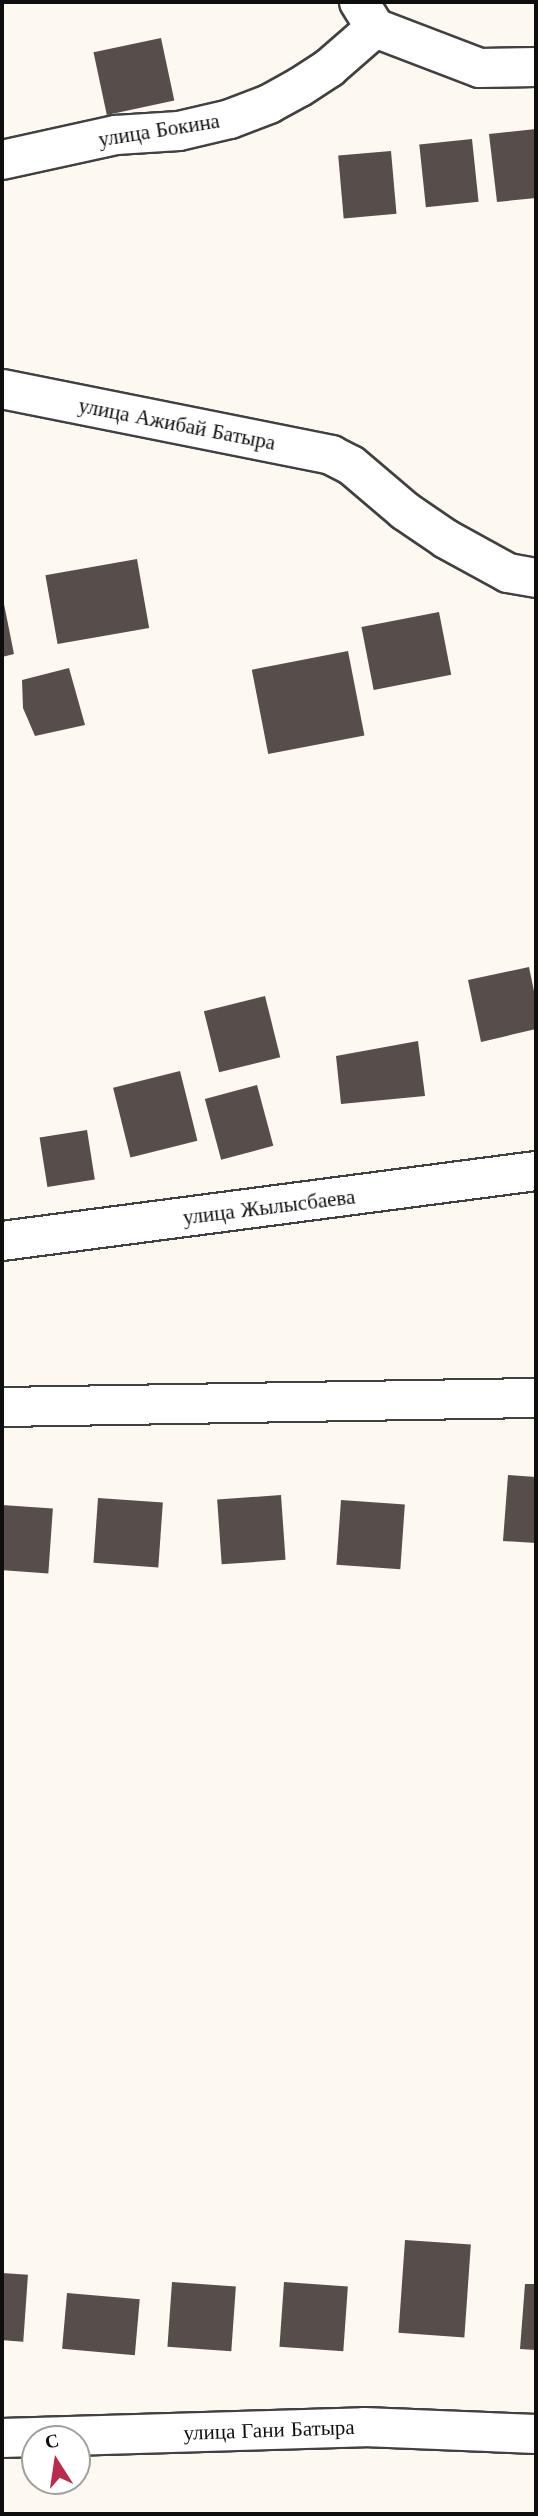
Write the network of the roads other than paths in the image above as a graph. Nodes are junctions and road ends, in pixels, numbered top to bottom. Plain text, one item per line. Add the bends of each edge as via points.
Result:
1 (367, 15) edge
2 (536, 67) edge
3 (2, 160) edge
4 (2, 389) edge
5 (536, 578) edge
6 (536, 1171) edge
7 (2, 1241) edge
8 (536, 1398) edge
9 (2, 1407) edge
10 (536, 2434) edge
11 (2, 2438) edge

1 - 2 street, улица Бокина via 480,68
1 - 3 street, улица Бокина via 329,68 269,104 179,131 116,135
4 - 5 street, улица Ажибай Батыра via 331,455 351,465 446,539 508,573
6 - 7 street, улица Жылысбаева
8 - 9 street
10 - 11 street, улица Гани Батыра via 364,2427

